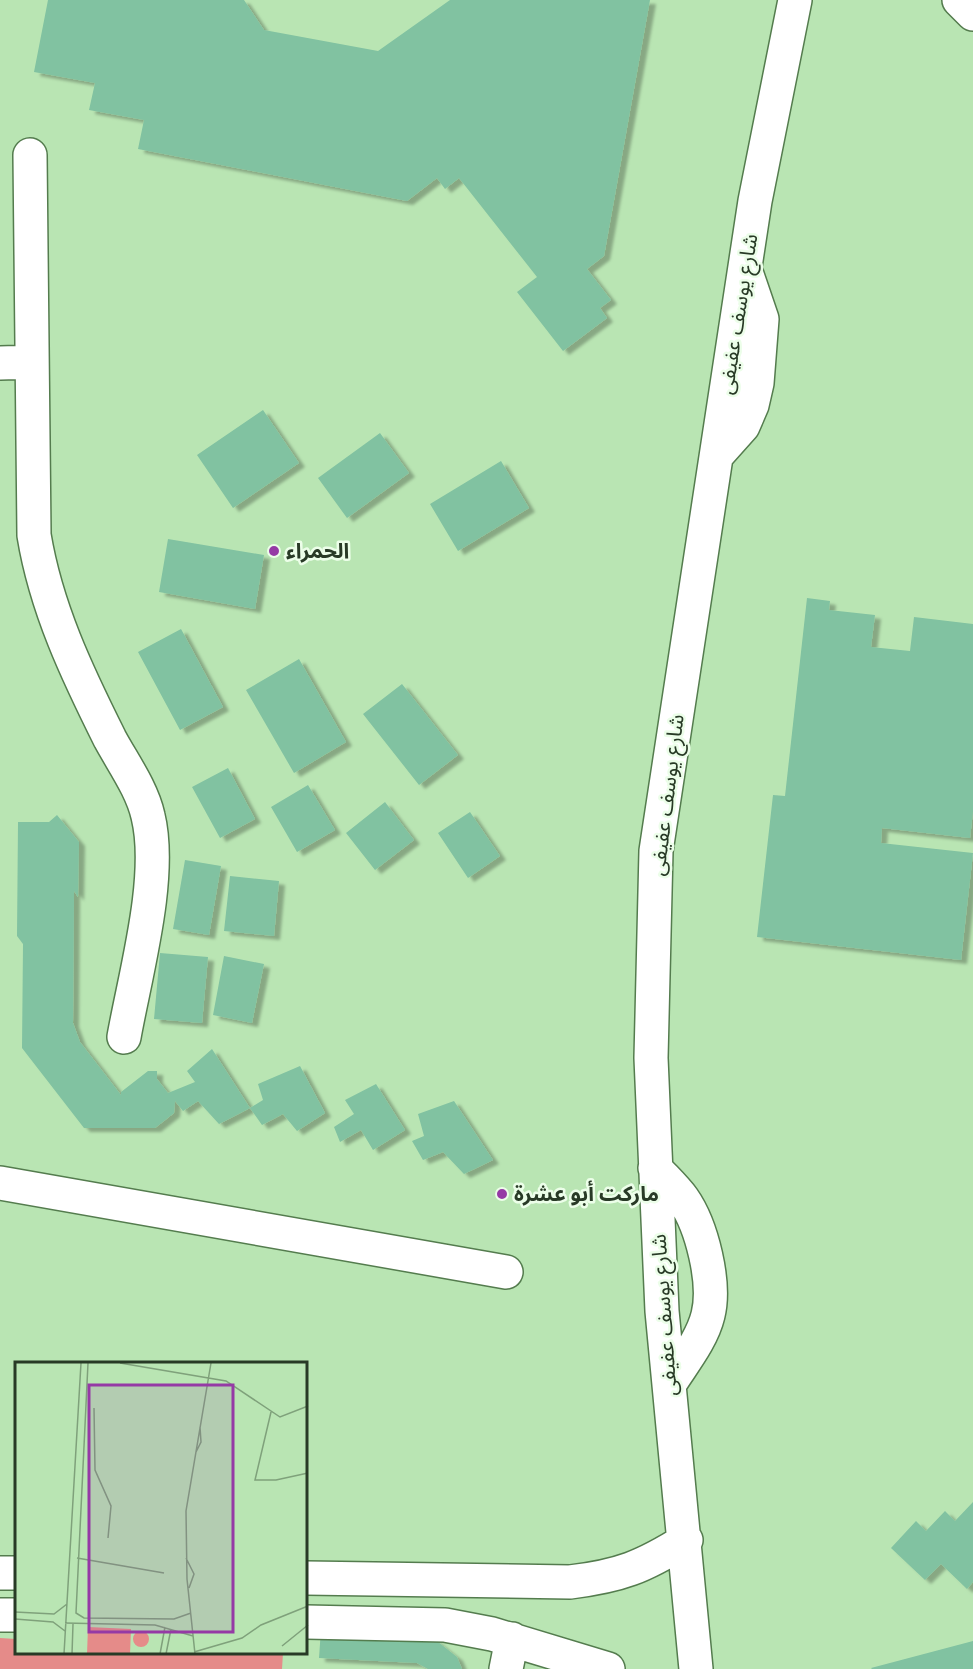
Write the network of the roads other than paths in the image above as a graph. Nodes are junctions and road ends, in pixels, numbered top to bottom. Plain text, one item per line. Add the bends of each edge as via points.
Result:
1 (795, 0) edge
2 (959, 0) edge
3 (973, 14) edge
4 (30, 155) dead end
5 (16, 362) edge
6 (124, 1037) dead end
7 (655, 1168) junction
8 (0, 1183) edge
9 (506, 1272) dead end
10 (669, 1384) junction
11 (686, 1540) junction
12 (308, 1578) edge
13 (443, 1580) junction
14 (308, 1622) edge
15 (445, 1625) junction
16 (509, 1654) edge
17 (550, 1660) edge
18 (608, 1669) edge
19 (696, 1669) edge

1 - 7 street, شارع يوسف عفيفى via 754,201 656,851 651,1058
2 - 3 street
4 - 5 street
5 - 6 street via 40,573 53,615 148,816 153,860
7 - 10 street, شارع يوسف عفيفى
7 - 10 street via 684,1199 702,1238 708,1279 708,1315
8 - 9 street
10 - 11 street, شارع يوسف عفيفى
11 - 13 street via 651,1563 611,1577 570,1582
11 - 19 street, شارع يوسف عفيفى
12 - 13 street
13 - 15 street
14 - 15 street
15 - 16 street
16 - 17 street
17 - 18 street

